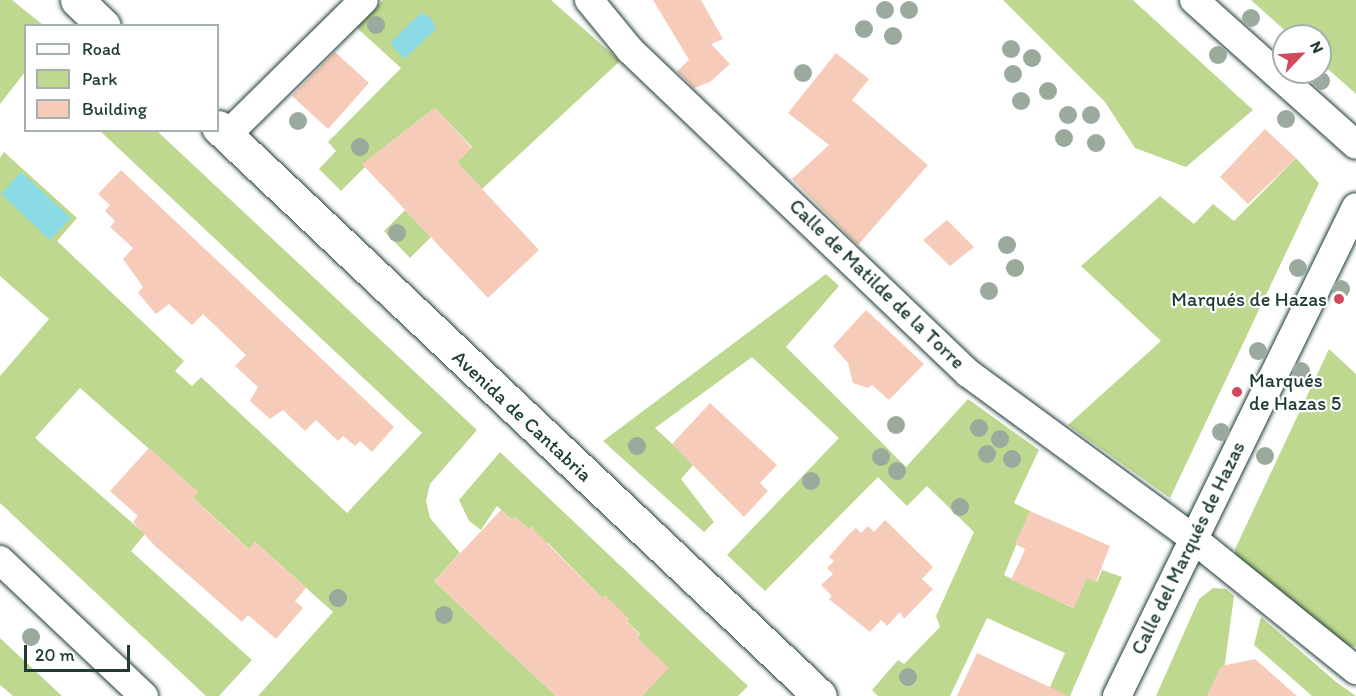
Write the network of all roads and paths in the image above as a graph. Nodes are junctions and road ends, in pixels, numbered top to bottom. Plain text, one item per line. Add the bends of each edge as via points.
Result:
1 (77, 0) edge
2 (364, 0) edge
3 (589, 0) edge
4 (1194, 0) edge
5 (102, 24) edge
6 (222, 131) edge
7 (1356, 145) edge
8 (1356, 207) edge
9 (1191, 537) junction
10 (0, 561) edge
11 (1356, 670) edge
12 (144, 696) edge
13 (820, 696) edge
14 (1117, 696) edge

1 - 5 main road
2 - 6 street, Avenida de Cantabria
3 - 9 street, Calle de Matilde de la Torre via 630,50 968,373
4 - 7 street
6 - 13 main road, Avenida de Cantabria
8 - 9 street, Calle del Marqués de Hazas
9 - 11 street, Calle de Matilde de la Torre
9 - 14 street, Calle del Marqués de Hazas
10 - 12 street

